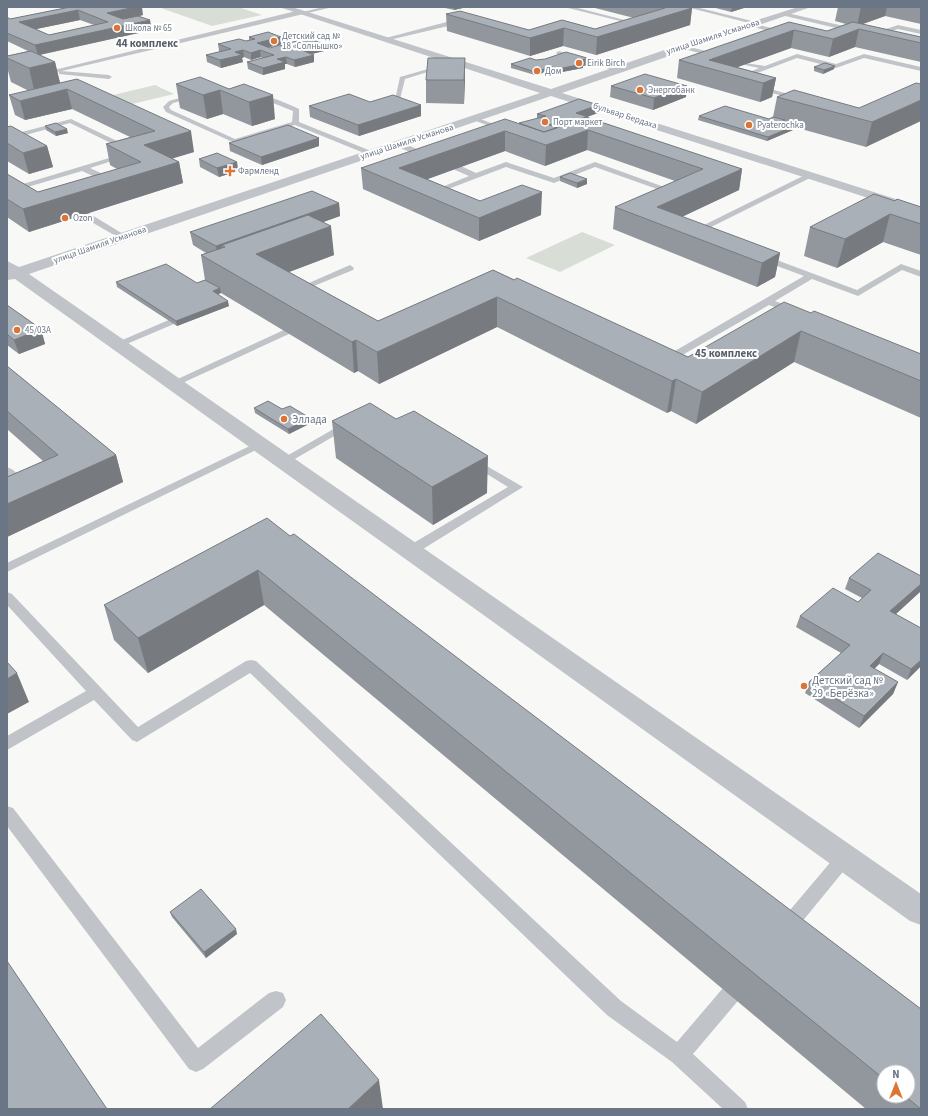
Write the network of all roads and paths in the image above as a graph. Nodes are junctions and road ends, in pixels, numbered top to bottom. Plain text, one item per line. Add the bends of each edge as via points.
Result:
1 (283, 7) edge
2 (330, 7) edge
3 (567, 7) edge
4 (689, 7) edge
5 (806, 7) edge
6 (302, 13) junction
7 (783, 14) junction
8 (467, 24) dead end
9 (754, 24) junction
10 (622, 29) edge
11 (921, 32) edge
12 (792, 34) dead end
13 (384, 39) junction
14 (682, 47) junction
15 (559, 53) edge
16 (724, 58) dead end
17 (457, 62) junction
18 (747, 64) edge
19 (765, 68) junction
20 (617, 69) junction
21 (921, 69) edge
22 (42, 71) dead end
23 (49, 72) junction
24 (109, 77) dead end
25 (549, 92) junction
26 (202, 94) edge
27 (248, 97) edge
28 (397, 99) edge
29 (809, 102) edge
30 (475, 119) junction
31 (295, 123) junction
32 (513, 133) edge
33 (7, 138) edge
34 (398, 144) junction
35 (372, 153) junction
36 (435, 159) edge
37 (83, 168) junction
38 (458, 168) edge
39 (476, 176) junction
40 (810, 176) junction
41 (674, 192) edge
42 (450, 198) edge
43 (62, 201) junction
44 (71, 206) edge
45 (921, 211) edge
46 (84, 214) edge
47 (124, 237) junction
48 (709, 237) edge
49 (753, 254) edge
50 (350, 268) dead end
51 (10, 271) edge
52 (921, 274) edge
53 (811, 276) junction
54 (327, 296) edge
55 (768, 301) junction
56 (804, 316) edge
57 (171, 322) edge
58 (286, 332) edge
59 (118, 344) junction
60 (654, 353) edge
61 (174, 383) junction
62 (338, 430) dead end
63 (260, 444) junction
64 (464, 455) edge
65 (284, 461) junction
66 (410, 551) junction
67 (7, 568) edge
68 (7, 597) edge
69 (96, 692) junction
70 (7, 744) edge
71 (7, 813) edge
72 (845, 858) junction
73 (921, 911) edge
74 (775, 941) edge
75 (730, 995) edge
76 (276, 1000) dead end
77 (679, 1055) junction
78 (738, 1109) edge

1 - 6 street, бульвар Бердаха
2 - 6 lane
3 - 10 lane via 637,24
4 - 9 lane
5 - 7 street, улица Шамиля Усманова
6 - 13 street, бульвар Бердаха
6 - 23 lane
7 - 9 street, улица Шамиля Усманова
7 - 11 lane via 874,35 898,27
8 - 13 lane via 454,22
9 - 12 lane
9 - 14 street, улица Шамиля Усманова
13 - 17 street, бульвар Бердаха
14 - 16 lane
14 - 20 street, улица Шамиля Усманова
15 - 20 lane
17 - 25 street, бульвар Бердаха
17 - 28 lane via 402,78
18 - 19 lane
19 - 21 lane via 797,56 836,66 864,56
19 - 29 lane via 733,80
20 - 25 street, улица Шамиля Усманова
22 - 23 lane
23 - 24 lane
25 - 30 street, улица Шамиля Усманова
25 - 40 street, бульвар Бердаха
26 - 31 lane via 171,102 166,107 168,111 235,141
27 - 31 lane via 269,99 297,110
30 - 32 lane
30 - 34 street, улица Шамиля Усманова
31 - 35 lane
33 - 37 lane via 71,121 136,152
34 - 35 street, улица Шамиля Усманова
34 - 36 lane
35 - 47 street, улица Шамиля Усманова
37 - 43 lane via 117,184
37 - 43 lane via 17,187 50,205
38 - 39 lane
39 - 41 lane via 506,164 554,181 595,164
39 - 42 lane via 436,191
40 - 45 street, бульвар Бердаха
40 - 48 lane via 694,232
43 - 44 lane
46 - 47 lane
47 - 51 street, улица Шамиля Усманова
49 - 53 lane
50 - 54 lane via 307,286
51 - 59 street
52 - 53 lane via 901,267 858,293
53 - 55 lane
55 - 56 lane
55 - 60 lane via 668,359
57 - 59 lane
58 - 61 lane
59 - 61 street
61 - 63 street
62 - 65 lane
63 - 65 street
63 - 67 lane
64 - 66 lane via 517,488
65 - 66 street
66 - 72 street
68 - 69 lane
69 - 70 lane
69 - 77 lane via 137,736 251,665 614,1008
71 - 76 lane via 196,1062
72 - 73 street
72 - 74 lane
75 - 77 lane
77 - 78 lane

